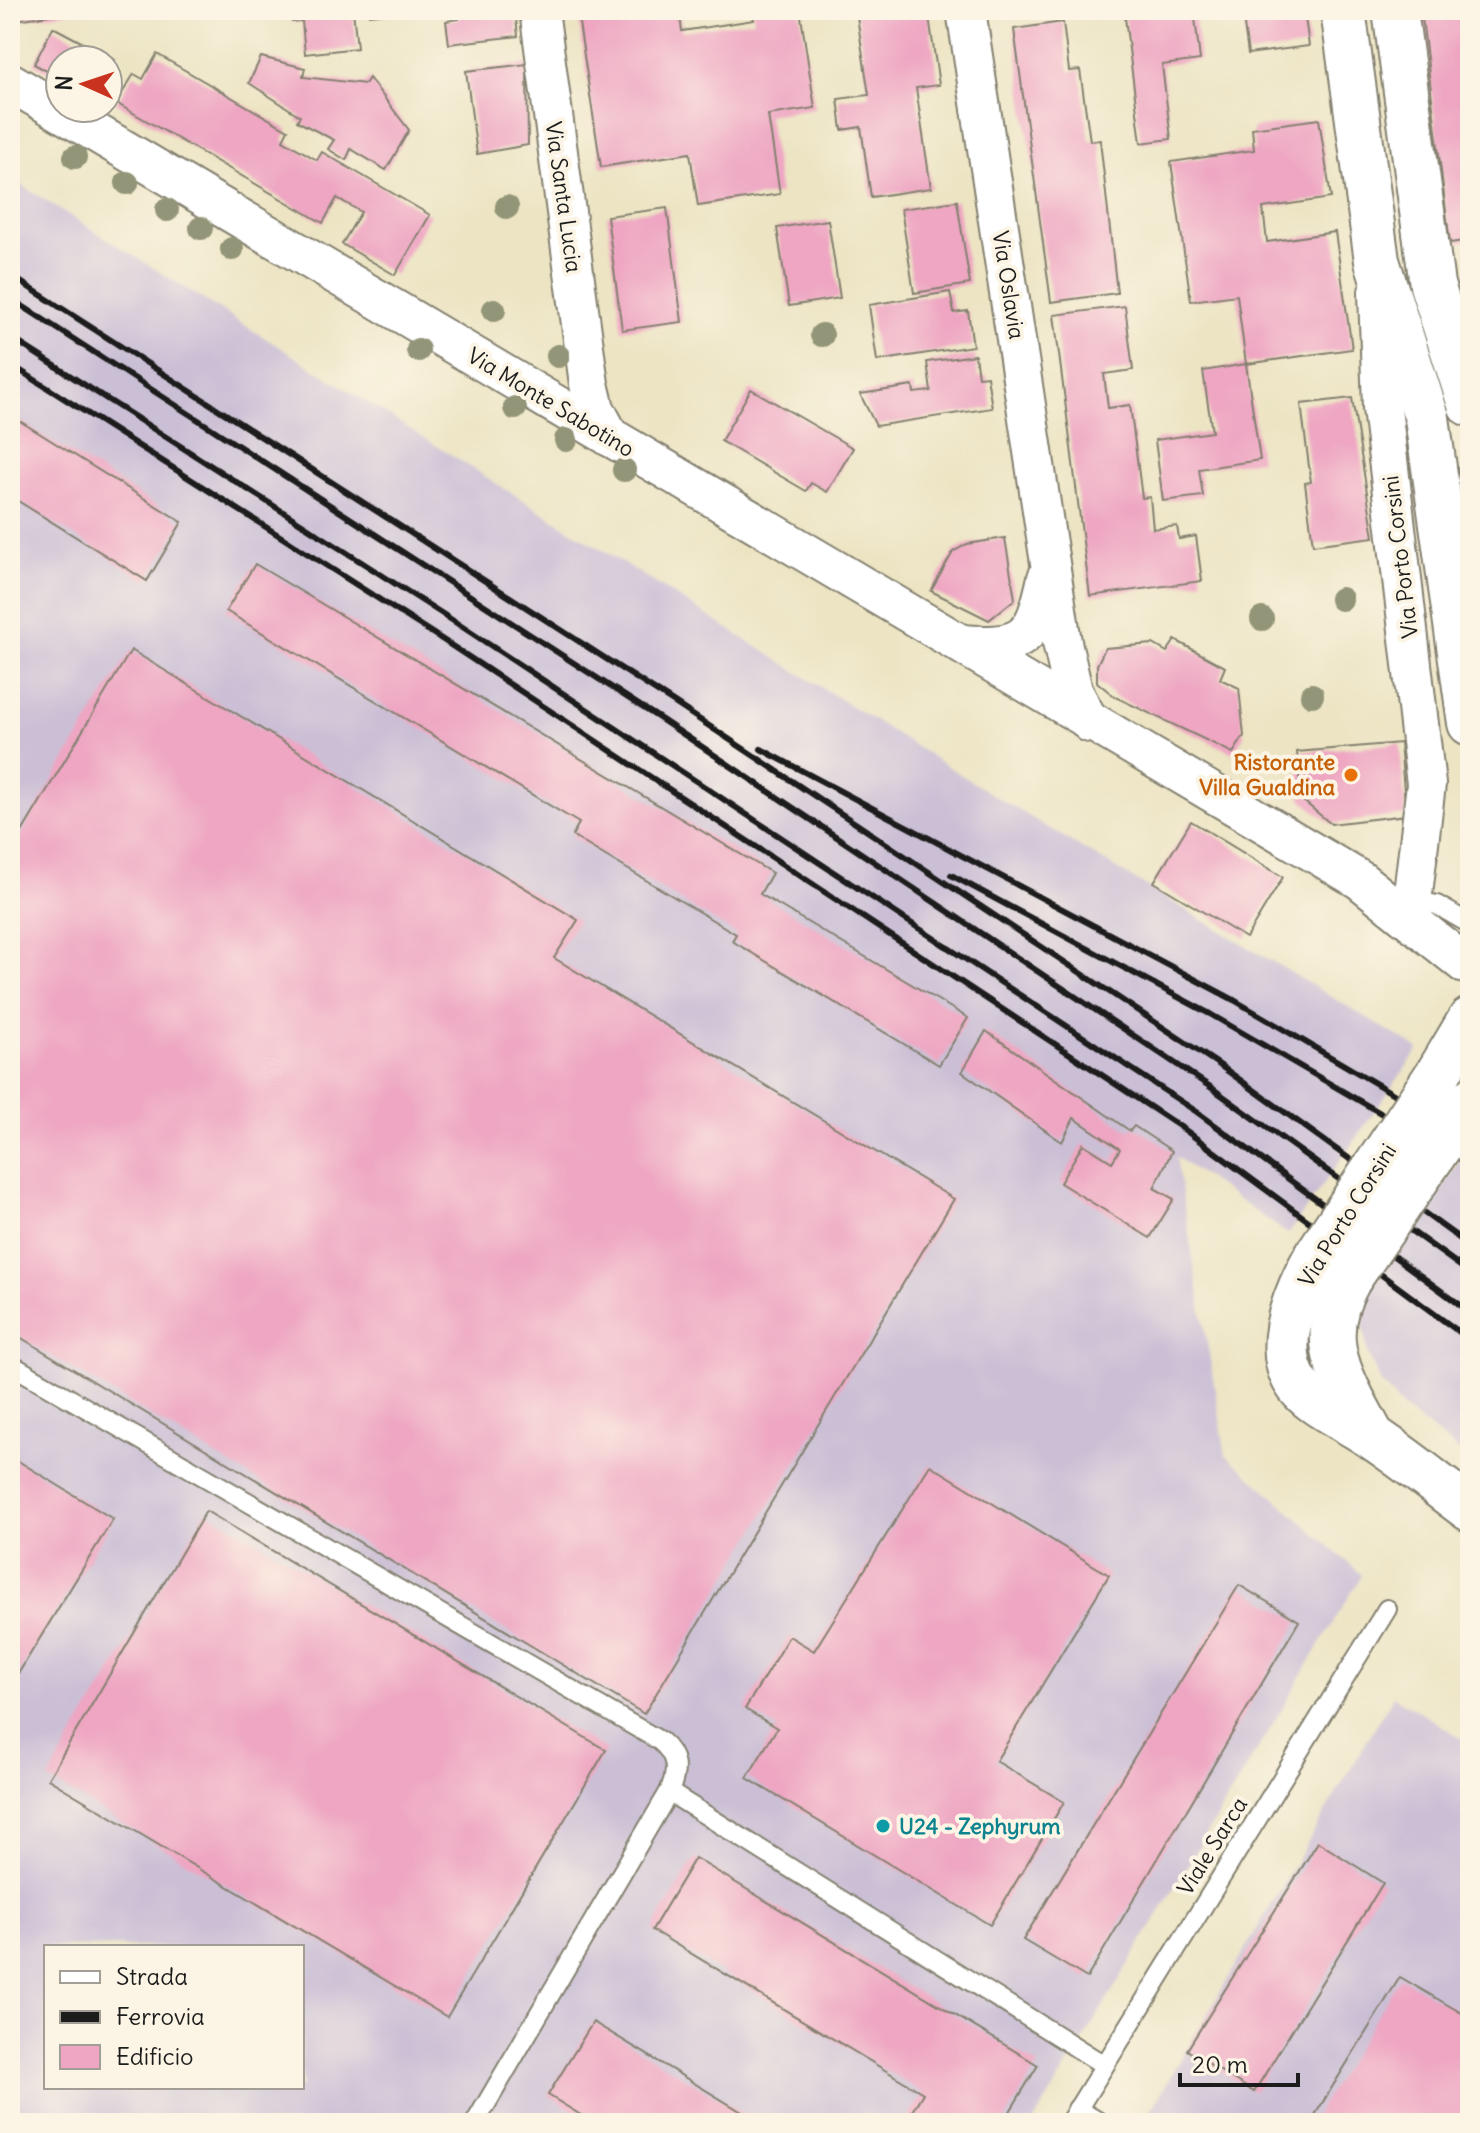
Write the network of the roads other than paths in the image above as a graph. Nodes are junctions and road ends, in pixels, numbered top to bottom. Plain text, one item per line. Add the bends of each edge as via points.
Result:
1 (539, 10) edge
2 (966, 10) edge
3 (1343, 10) edge
4 (1395, 10) edge
5 (10, 82) edge
6 (1377, 261) junction
7 (589, 384) junction
8 (553, 403) junction
9 (1470, 404) edge
10 (610, 437) junction
11 (1051, 560) junction
12 (962, 644) junction
13 (1470, 722) edge
14 (1090, 723) junction
15 (1410, 910) junction
16 (1468, 923) edge
17 (1465, 964) dead end
18 (1470, 1020) edge
19 (1470, 1101) edge
20 (1333, 1267) junction
21 (10, 1364) edge
22 (1470, 1509) edge
23 (1387, 1609) dead end
24 (669, 1792) junction
25 (1104, 2065) junction
26 (1073, 2116) edge
27 (475, 2123) edge
28 (1101, 2123) edge

1 - 7 street, Via Santa Lucia
2 - 11 street, Via Oslavia
3 - 6 street, Via Porto Corsini
4 - 9 street via 1432,285
5 - 8 street, Via Monte Sabotino
6 - 13 street, Via Porto Corsini via 1427,418
6 - 15 street, Via Porto Corsini via 1382,408 1426,775
7 - 8 street via 575,402
7 - 10 street, Via Santa Lucia
8 - 10 street, Via Monte Sabotino
10 - 12 street, Via Monte Sabotino
11 - 12 street, Via Oslavia via 1036,622 1023,638 1000,646
11 - 14 street, Via Oslavia via 1068,671
12 - 14 street, Via Monte Sabotino
14 - 15 street, Via Monte Sabotino
15 - 16 lane via 1437,905
15 - 17 street, Via Monte Sabotino via 1423,934
18 - 20 street, Via Porto Corsini, bridge
19 - 20 street, Via Porto Corsini, bridge
20 - 22 street, Via Porto Corsini via 1333,1356 1372,1436
21 - 24 lane via 660,1741 676,1763
23 - 25 lane, Viale Sarca
24 - 25 lane
24 - 27 lane
25 - 26 lane, Viale Sarca
26 - 28 lane, Viale Sarca

